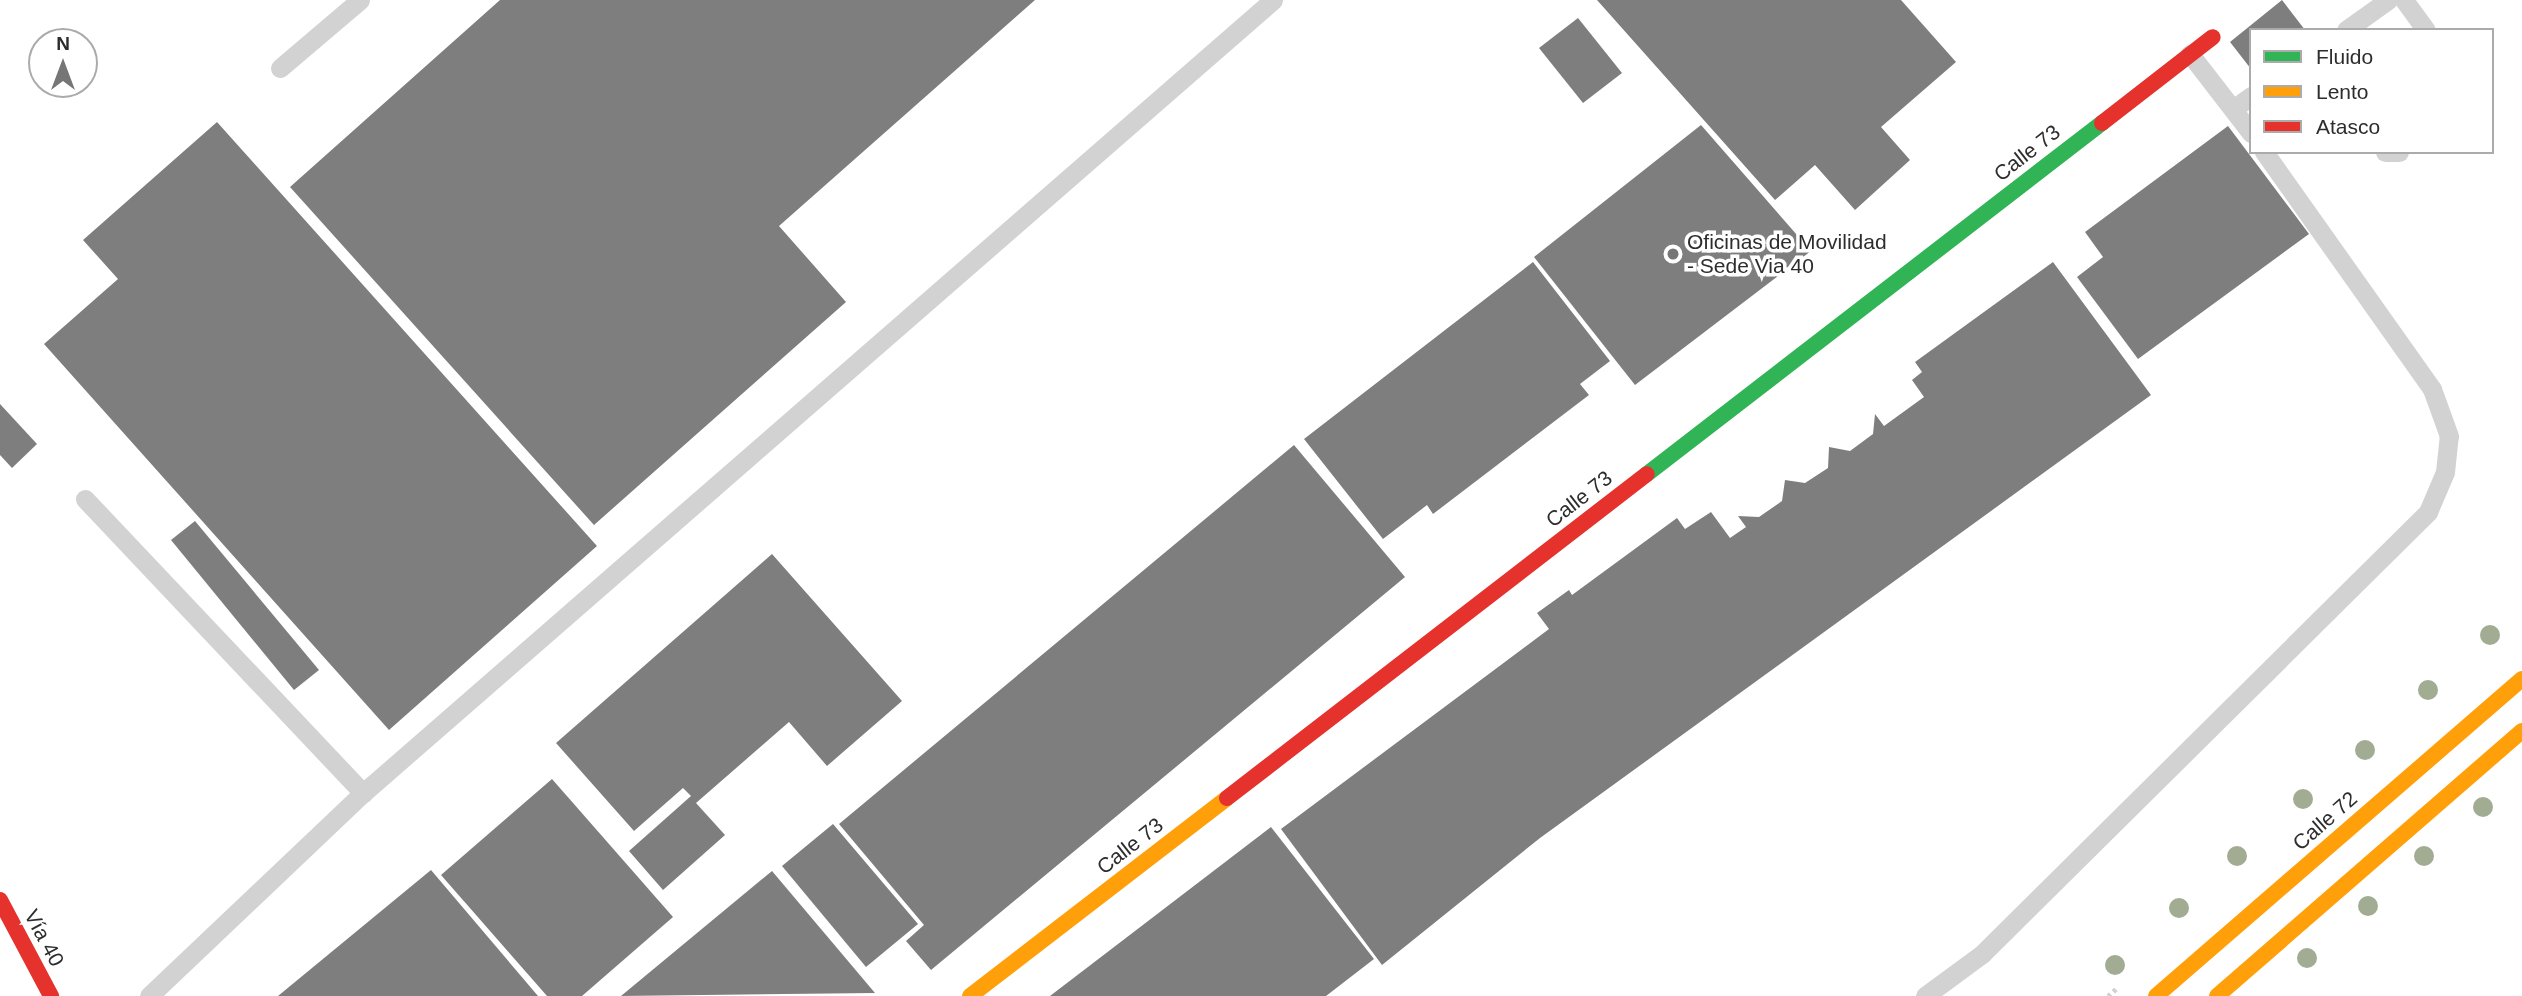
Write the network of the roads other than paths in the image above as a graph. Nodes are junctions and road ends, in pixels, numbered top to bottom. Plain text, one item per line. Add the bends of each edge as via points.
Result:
1 (360, 0) edge
2 (1273, 0) edge
3 (2389, 0) edge
4 (2404, 0) edge
5 (2353, 28) edge
6 (2425, 28) edge
7 (2213, 37) dead end
8 (2190, 54) junction
9 (280, 68) dead end
10 (2249, 97) edge
11 (2233, 109) junction
12 (2249, 131) edge
13 (2265, 154) edge
14 (85, 499) dead end
15 (2522, 679) edge
16 (2522, 731) edge
17 (363, 793) junction
18 (0, 900) edge
19 (51, 996) edge
20 (149, 996) edge
21 (970, 996) edge
22 (1925, 996) edge
23 (2156, 996) edge
24 (2217, 996) edge

1 - 9 lane
2 - 17 lane
3 - 5 lane
4 - 6 lane
7 - 8 main road, Calle 73
8 - 11 lane
8 - 21 main road, Calle 73
10 - 11 lane
11 - 12 lane
13 - 22 lane via 2432,389 2449,436 2445,472 2428,512 1982,954
14 - 17 lane
15 - 23 main road, Calle 72
16 - 24 main road
17 - 20 lane
18 - 19 main road, Vía 40

